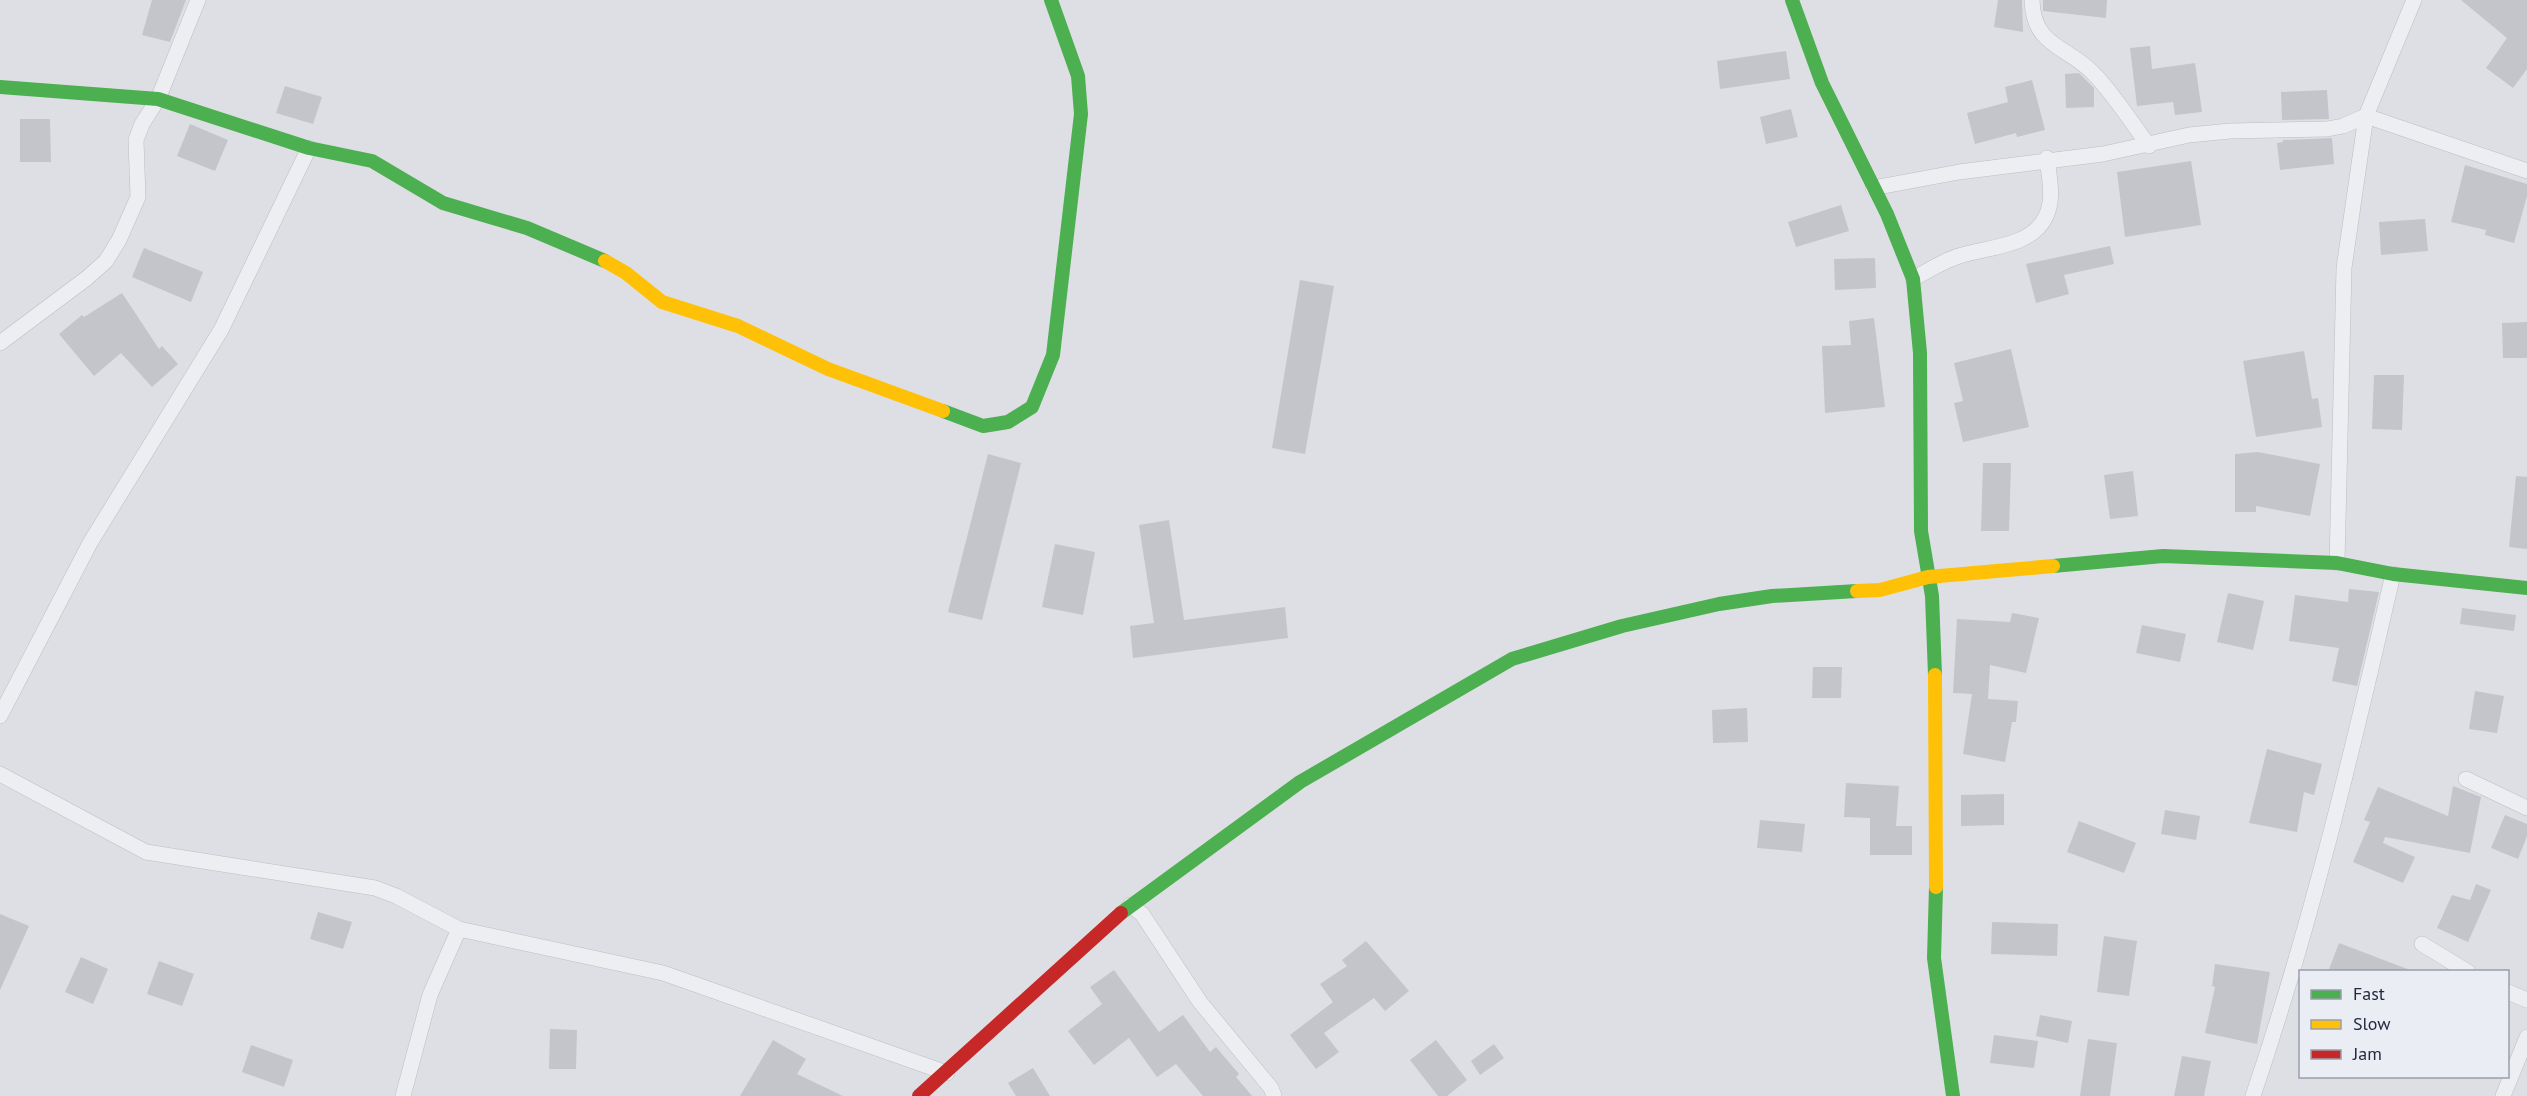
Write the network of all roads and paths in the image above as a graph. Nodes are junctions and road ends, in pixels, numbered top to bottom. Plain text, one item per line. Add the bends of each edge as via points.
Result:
1 (198, 0) edge
2 (1051, 0) edge
3 (1792, 0) edge
4 (2032, 0) edge
5 (2414, 0) edge
6 (0, 87) edge
7 (158, 99) junction
8 (2366, 116) junction
9 (2149, 146) junction
10 (309, 148) junction
11 (2047, 159) junction
12 (2527, 171) edge
13 (1873, 188) junction
14 (1913, 279) junction
15 (0, 343) edge
16 (2337, 563) junction
17 (2393, 574) junction
18 (1928, 577) junction
19 (2527, 588) edge
20 (0, 716) edge
21 (0, 774) edge
22 (2466, 779) dead end
23 (2527, 808) edge
24 (1130, 905) junction
25 (459, 929) junction
26 (2422, 944) dead end
27 (2465, 970) edge
28 (2509, 992) edge
29 (2527, 1000) edge
30 (2527, 1037) edge
31 (947, 1073) junction
32 (403, 1096) edge
33 (919, 1096) edge
34 (1274, 1096) edge
35 (1954, 1096) edge
36 (2253, 1096) edge
37 (2503, 1096) edge

1 - 7 street
2 - 10 street via 1078,76 1082,114 1053,355 1032,407 1008,422 983,426 828,369 738,326 662,302 600,258 527,228 443,203 372,161
3 - 13 street via 1822,83
4 - 9 street via 2039,30 2050,43 2097,76
5 - 8 street
6 - 7 street
7 - 10 street
7 - 15 street via 136,140 138,197 106,261
8 - 9 street via 2326,129 2230,131 2189,135
8 - 12 street
8 - 16 street via 2344,268
9 - 11 street
10 - 20 street via 221,330 90,543
11 - 13 street
11 - 14 street via 2051,195 2046,217 2036,232 2018,241 1956,257
13 - 14 street
14 - 18 street via 1920,353 1921,531
16 - 17 street
16 - 18 street via 2163,556
17 - 19 street
17 - 36 street via 2342,798
18 - 24 street via 1880,590 1772,596 1719,604 1622,626 1512,659 1300,782
18 - 35 street via 1937,736 1934,958
21 - 25 street via 146,852 375,888
22 - 23 street
24 - 31 street
24 - 34 street via 1142,915 1200,1002
25 - 31 street via 663,973
25 - 32 street via 430,995
26 - 27 street
28 - 29 street
30 - 37 street
31 - 33 street

